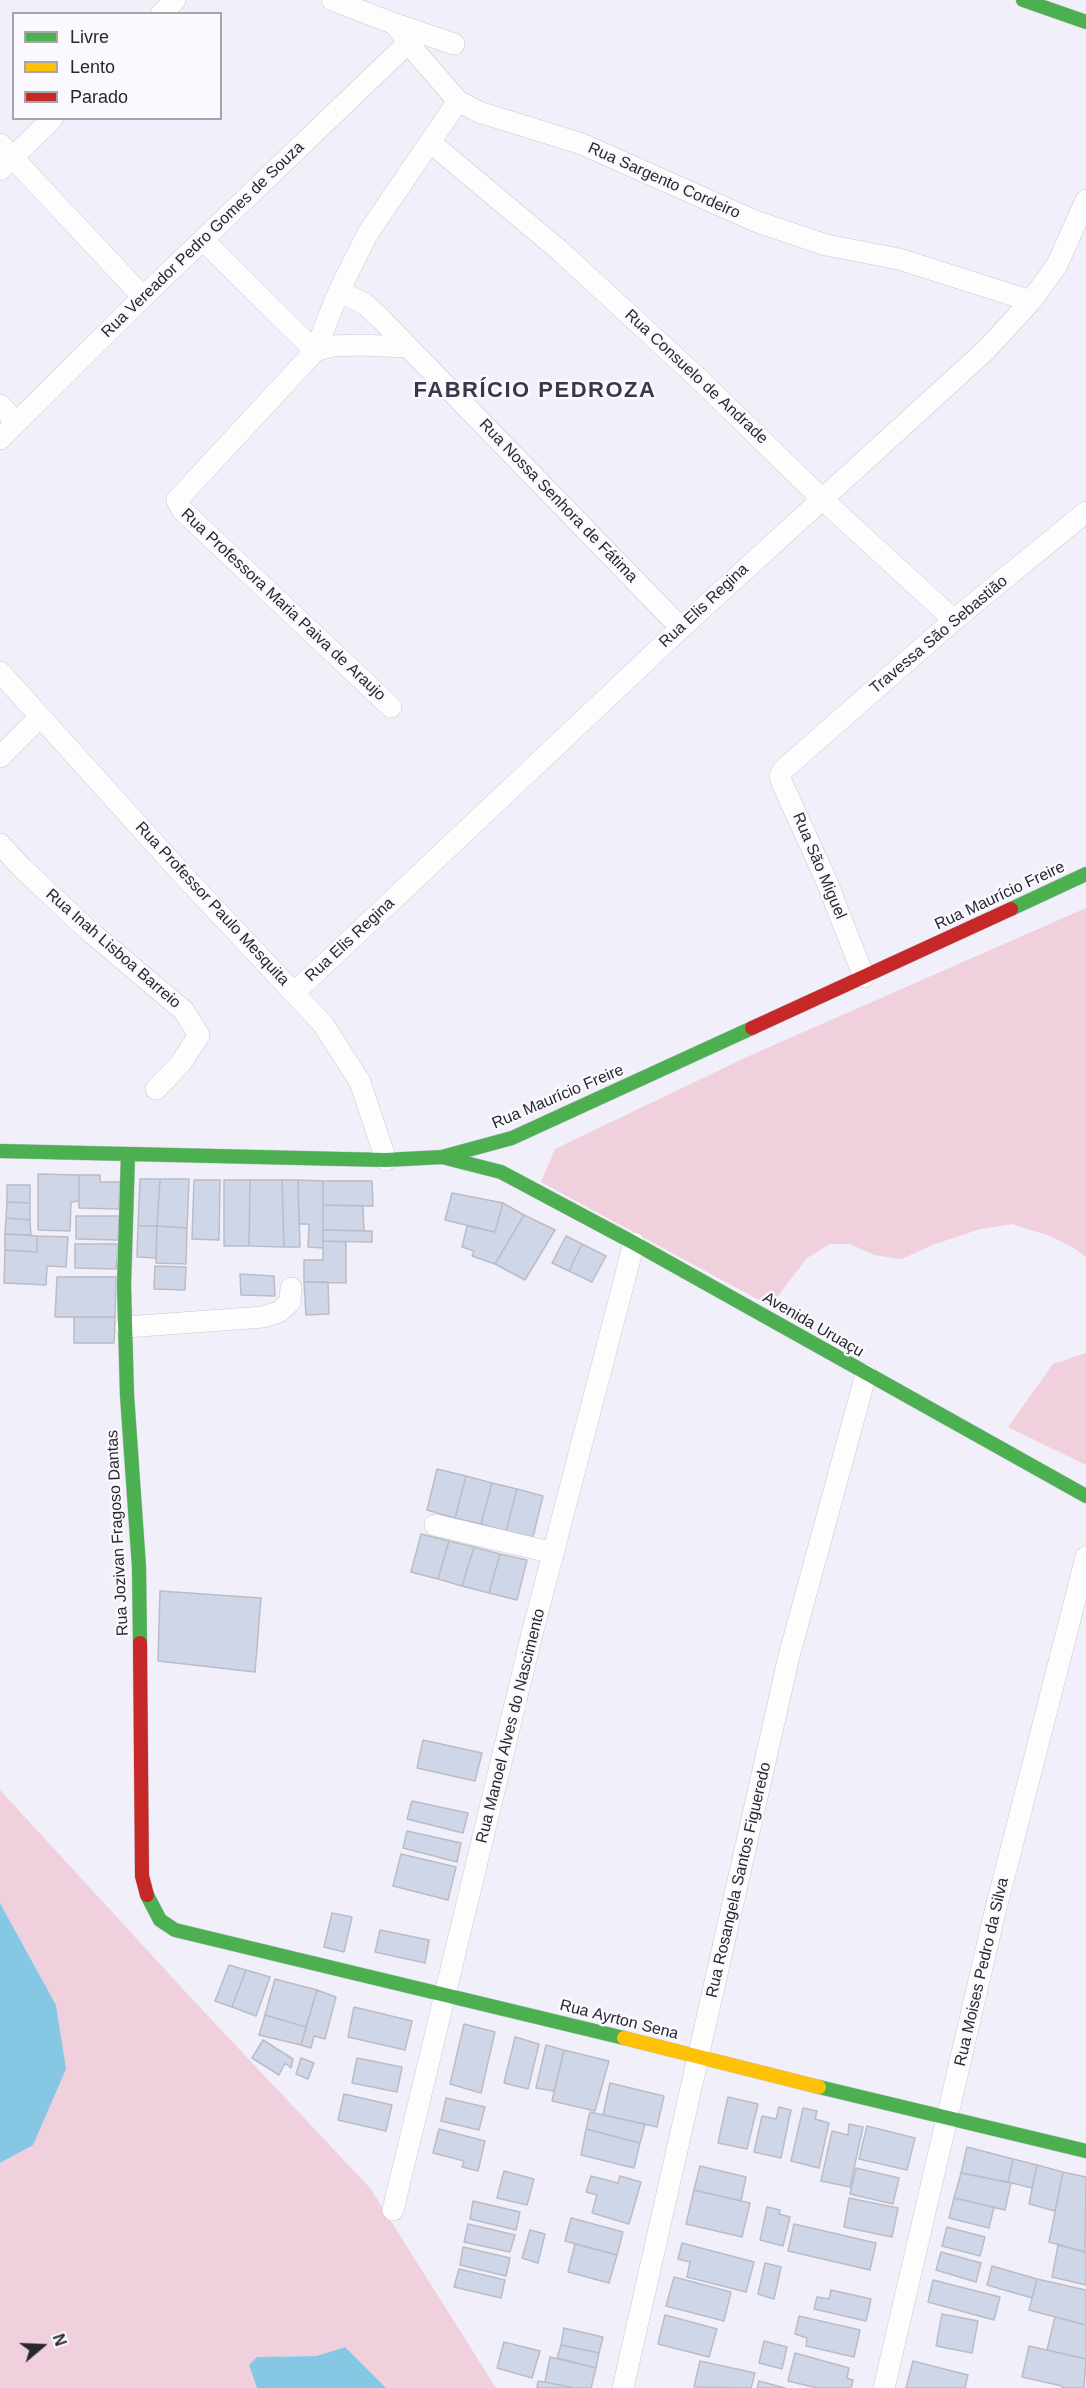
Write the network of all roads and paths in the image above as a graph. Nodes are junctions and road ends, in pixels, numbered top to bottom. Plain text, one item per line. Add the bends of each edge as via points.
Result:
1 (175, 0) edge
2 (332, 0) edge
3 (1023, 0) edge
4 (163, 12) edge
5 (1086, 22) edge
6 (395, 24) junction
7 (408, 43) junction
8 (454, 44) dead end
9 (458, 100) junction
10 (50, 120) edge
11 (430, 142) junction
12 (4, 157) edge
13 (1086, 200) edge
14 (203, 240) junction
15 (339, 291) junction
16 (143, 297) junction
17 (1031, 301) junction
18 (407, 347) junction
19 (315, 351) junction
20 (0, 405) edge
21 (16, 422) junction
22 (0, 439) edge
23 (821, 498) junction
24 (1086, 512) edge
25 (954, 620) junction
26 (681, 628) junction
27 (0, 672) edge
28 (391, 707) dead end
29 (40, 717) junction
30 (0, 757) edge
31 (794, 759) joint
32 (0, 844) edge
33 (1086, 874) edge
34 (864, 977) junction
35 (294, 993) junction
36 (156, 1089) dead end
37 (537, 1126) junction
38 (521, 1148) dead end
39 (0, 1151) edge
40 (128, 1154) junction
41 (442, 1157) junction
42 (386, 1161) junction
43 (516, 1167) dead end
44 (523, 1184) junction
45 (634, 1243) junction
46 (291, 1288) dead end
47 (126, 1327) junction
48 (866, 1374) junction
49 (1086, 1496) edge
50 (435, 1525) dead end
51 (554, 1553) junction
52 (1086, 1557) edge
53 (152, 1910) joint
54 (446, 1994) junction
55 (699, 2058) junction
56 (947, 2119) junction
57 (1086, 2151) edge
58 (393, 2210) dead end
59 (623, 2388) edge
60 (884, 2388) edge

1 - 4 street
2 - 6 street
3 - 5 street
6 - 7 street, Rua Sargento Cordeiro
6 - 8 street
7 - 9 street, Rua Sargento Cordeiro
7 - 14 street, Rua Vereador Pedro Gomes de Souza
9 - 11 street
9 - 17 street, Rua Sargento Cordeiro via 479,112 582,144 755,221 826,245 899,259
10 - 12 street
11 - 15 street via 368,233
11 - 23 street, Rua Consuelo de Andrade via 568,258
12 - 16 street
13 - 17 street, Rua Elis Regina via 1057,265
14 - 16 street, Rua Vereador Pedro Gomes de Souza
14 - 19 street
15 - 18 street, Rua Nossa Senhora de Fátima via 365,304
15 - 19 street
16 - 21 street, Rua Vereador Pedro Gomes de Souza
17 - 23 street, Rua Elis Regina via 930,403
18 - 19 street via 333,346
18 - 26 street, Rua Nossa Senhora de Fátima
19 - 28 street, Rua Professora Maria Paiva de Araujo via 177,502
20 - 21 street
21 - 22 street, Rua Vereador Pedro Gomes de Souza
23 - 25 street, Rua Consuelo de Andrade
23 - 26 street, Rua Elis Regina
24 - 25 street, Travessa São Sebastião
25 - 31 street, Travessa São Sebastião
26 - 35 street, Rua Elis Regina
27 - 29 street, Rua Professor Paulo Mesquita
29 - 30 street
29 - 35 street, Rua Professor Paulo Mesquita
31 - 34 street, Rua São Miguel via 783,770 781,779
32 - 36 street, Rua Inah Lisboa Barreio via 87,929 184,1011 199,1035 181,1063
33 - 34 street, Rua Maurício Freire
34 - 37 street, Rua Maurício Freire
35 - 42 street, Rua Professor Paulo Mesquita via 323,1024 360,1082
37 - 38 street
37 - 41 street, Rua Maurício Freire via 512,1138
39 - 40 street, Rua Maurício Freire
40 - 42 street, Rua Maurício Freire
40 - 47 street, Rua Jozivan Fragoso Dantas
41 - 42 street, Rua Maurício Freire
41 - 44 street, Avenida Uruaçu via 501,1172
43 - 44 street
44 - 45 street, Avenida Uruaçu
45 - 48 street, Avenida Uruaçu
45 - 51 street, Rua Manoel Alves do Nascimento
46 - 47 street via 290,1302 279,1312 263,1317
47 - 53 street, Rua Jozivan Fragoso Dantas via 139,1567 142,1876
48 - 49 street, Avenida Uruaçu
48 - 55 street, Rua Rosangela Santos Figueredo via 789,1656
50 - 51 street
51 - 54 street, Rua Manoel Alves do Nascimento
52 - 56 street, Rua Moises Pedro da Silva via 995,1912
53 - 54 street, Rua Ayrton Sena via 175,1930
54 - 55 street, Rua Ayrton Sena
54 - 58 street, Rua Manoel Alves do Nascimento
55 - 56 street, Rua Ayrton Sena
55 - 59 street, Rua Rosangela Santos Figueredo
56 - 57 street, Rua Ayrton Sena
56 - 60 street, Rua Moises Pedro da Silva

